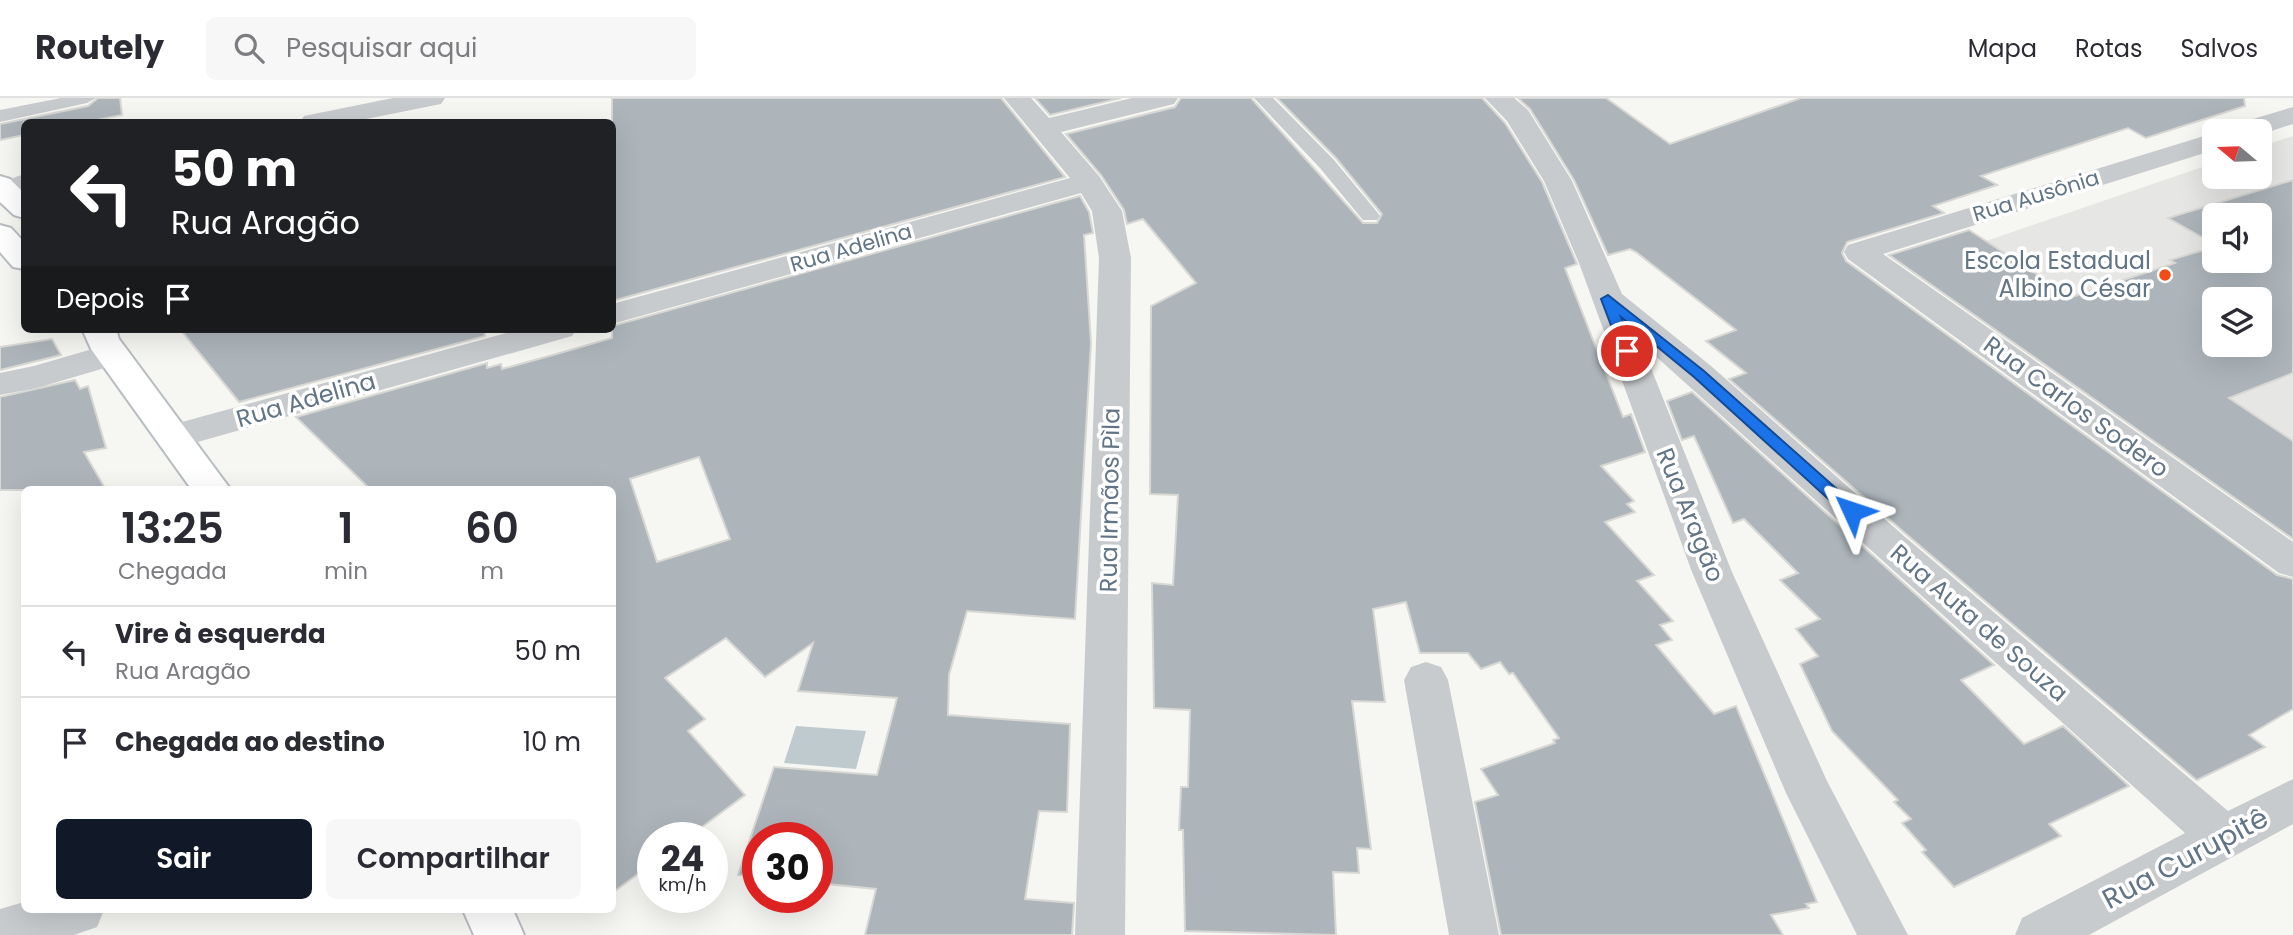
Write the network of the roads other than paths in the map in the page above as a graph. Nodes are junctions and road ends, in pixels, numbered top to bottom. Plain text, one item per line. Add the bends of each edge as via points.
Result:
1 (86, 98) edge
2 (432, 98) edge
3 (1017, 98) edge
4 (1165, 98) edge
5 (1263, 98) edge
6 (1499, 98) edge
7 (2293, 115) edge
8 (0, 116) edge
9 (329, 119) edge
10 (2272, 122) edge
11 (1043, 128) junction
12 (2202, 145) edge
13 (1089, 182) junction
14 (1370, 216) dead end
15 (1859, 252) joint
16 (1608, 299) junction
17 (616, 313) edge
18 (546, 333) edge
19 (102, 335) edge
20 (0, 384) edge
21 (173, 437) junction
22 (209, 486) edge
23 (2293, 562) edge
24 (1426, 680) dead end
25 (2293, 800) edge
26 (2224, 837) junction
27 (69, 913) edge
28 (489, 913) edge
29 (0, 933) edge
30 (499, 935) edge
31 (1100, 935) edge
32 (1474, 935) edge
33 (1883, 935) edge
34 (2040, 935) edge

1 - 8 lane
2 - 9 street
3 - 11 street, Rua Irmãos Pìla
4 - 11 street
5 - 14 lane
6 - 16 street, Rua Aragão via 1518,116 1558,181
7 - 10 street
11 - 13 street, Rua Irmãos Pìla
12 - 15 street, Rua Ausônia
13 - 17 street, Rua Adelina
13 - 31 street, Rua Irmãos Pìla via 1107,211 1115,258
15 - 23 street, Rua Carlos Sodero
16 - 26 street, Rua Auta de Souza
16 - 33 street, Rua Aragão via 1712,572 1810,793
18 - 21 street, Rua Adelina
19 - 20 street via 37,377
19 - 21 main road
21 - 22 main road
24 - 32 street
25 - 26 street, Rua Curupitê
26 - 34 street, Rua Curupitê
27 - 29 street
28 - 30 main road

